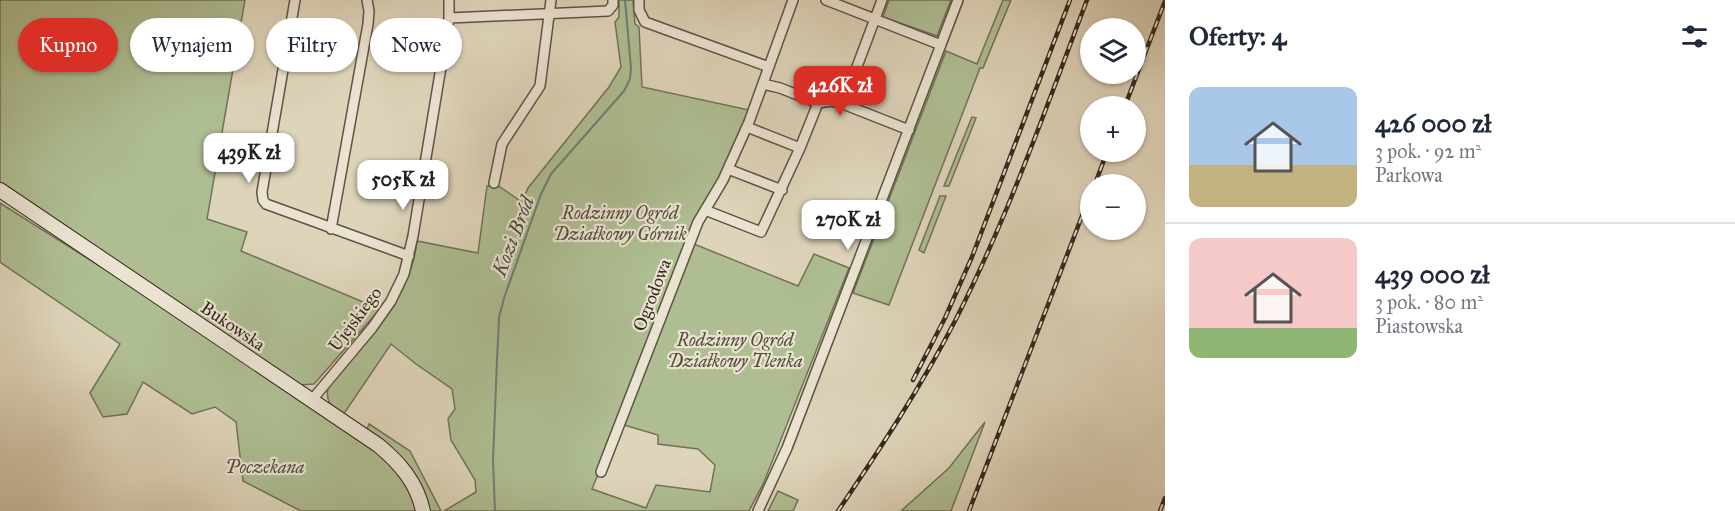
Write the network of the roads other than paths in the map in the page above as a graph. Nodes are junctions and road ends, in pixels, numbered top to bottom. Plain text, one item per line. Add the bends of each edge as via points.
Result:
1 (295, 0) edge
2 (367, 0) edge
3 (448, 0) edge
4 (551, 0) edge
5 (613, 0) edge
6 (639, 0) edge
7 (793, 0) edge
8 (826, 0) edge
9 (882, 0) edge
10 (958, 0) edge
11 (549, 14) junction
12 (449, 18) joint
13 (875, 20) junction
14 (941, 45) junction
15 (440, 72) edge
16 (766, 76) junction
17 (818, 103) junction
18 (843, 104) junction
19 (747, 127) junction
20 (909, 130) junction
21 (801, 148) junction
22 (728, 169) junction
23 (494, 183) dead end
24 (0, 190) edge
25 (782, 190) junction
26 (705, 210) junction
27 (331, 229) junction
28 (409, 256) junction
29 (311, 401) junction
30 (601, 472) dead end
31 (423, 511) edge
32 (758, 511) edge

1 - 27 street via 262,200
2 - 27 street via 369,24
3 - 12 street, Ujejskiego
4 - 11 street
5 - 11 street via 608,11
6 - 16 street via 645,22
7 - 16 street, Ogrodowa
8 - 13 street
9 - 13 street
10 - 14 street
11 - 12 street
11 - 23 street via 540,86 502,144
13 - 14 street
13 - 18 street
14 - 20 street
15 - 28 street, Ujejskiego
16 - 17 street via 780,88
16 - 19 street, Ogrodowa
17 - 18 street
17 - 21 street
18 - 20 street
19 - 21 street
19 - 22 street, Ogrodowa
20 - 32 street via 787,448
21 - 25 street
22 - 25 street
22 - 26 street, Ogrodowa
24 - 29 street, Bukowska
25 - 26 street via 761,232
26 - 30 street, Ogrodowa
27 - 28 street
28 - 29 street, Ujejskiego via 392,301
29 - 31 street, Bukowska via 396,461 413,484

